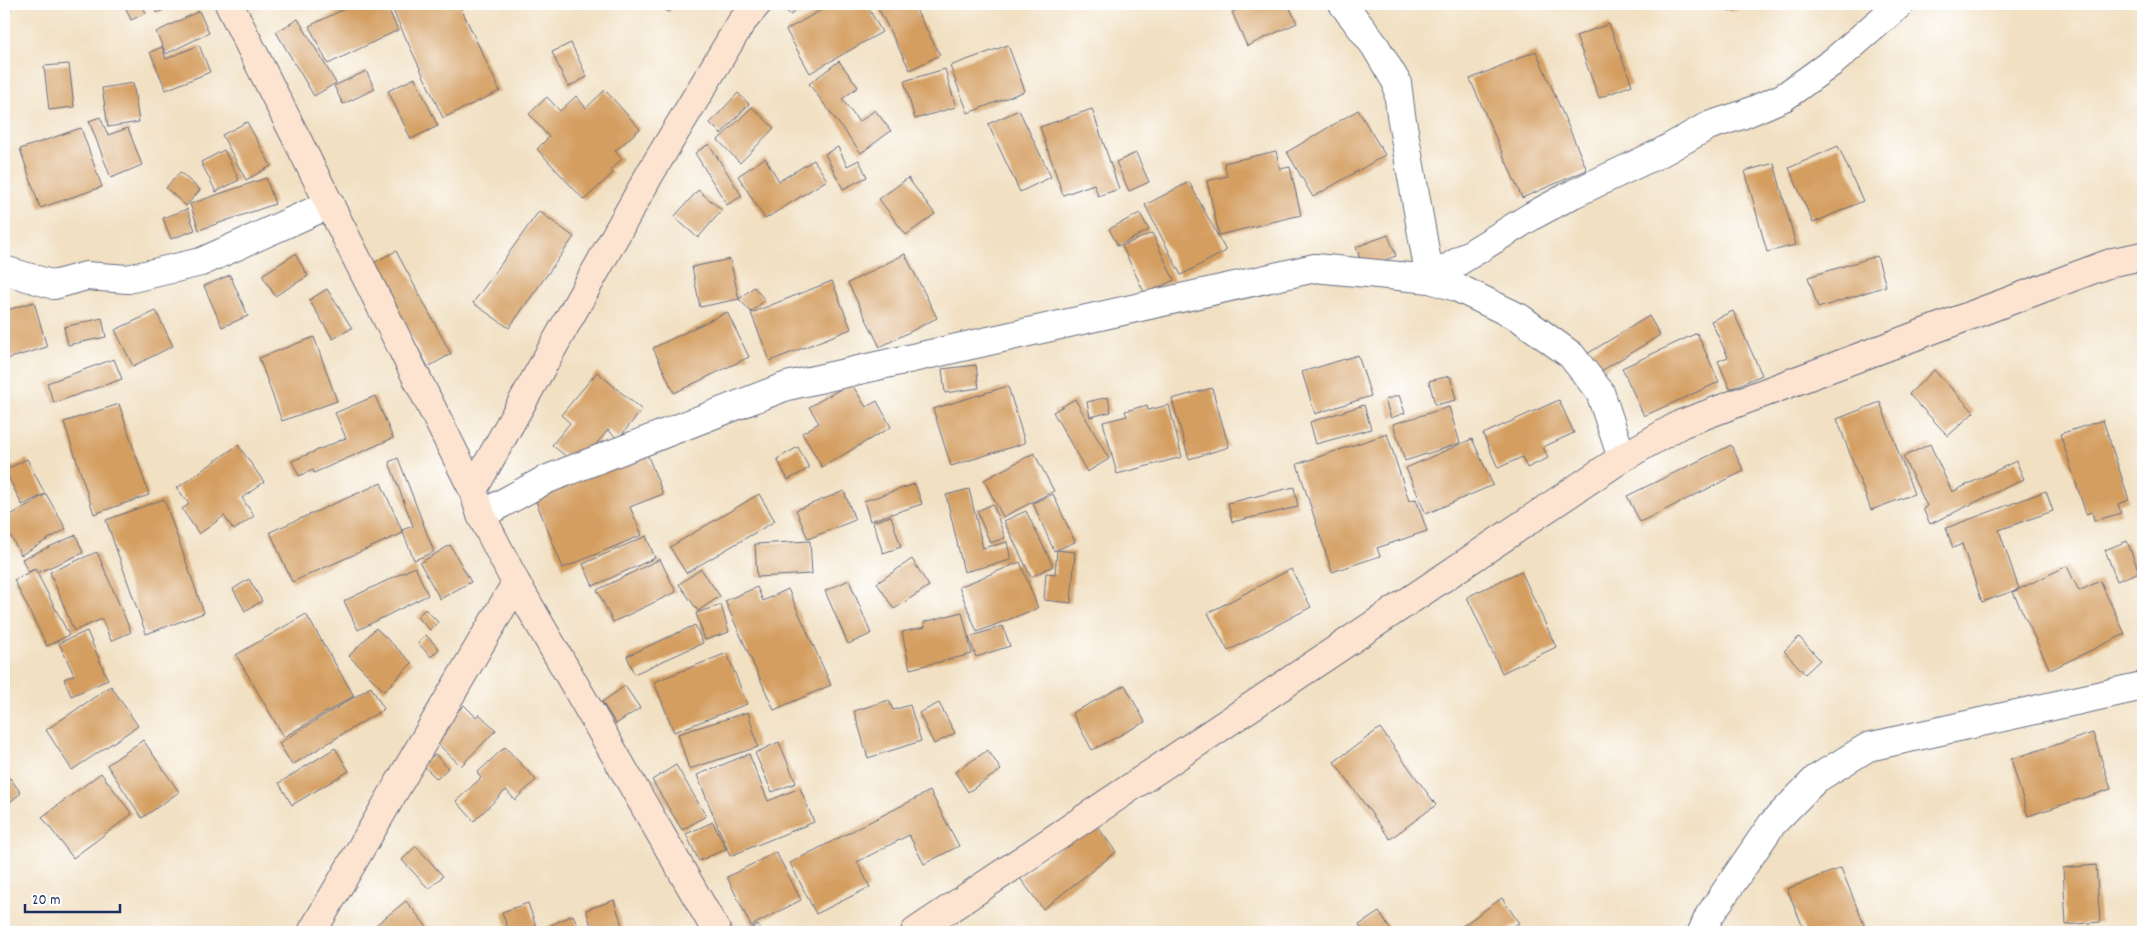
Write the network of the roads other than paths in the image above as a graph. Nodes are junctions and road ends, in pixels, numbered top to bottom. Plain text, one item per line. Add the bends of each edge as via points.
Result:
1 (229, 4) edge
2 (757, 4) edge
3 (1343, 4) edge
4 (1900, 4) edge
5 (330, 204) junction
6 (2143, 256) edge
7 (4, 271) edge
8 (1430, 279) junction
9 (1622, 458) junction
10 (477, 502) junction
11 (516, 584) junction
12 (2143, 686) edge
13 (312, 932) edge
14 (717, 932) edge
15 (915, 932) edge
16 (1702, 932) edge

1 - 5 street
2 - 10 street via 741,23 651,172
3 - 8 street via 1375,46 1397,83
4 - 8 street via 1834,61 1784,97 1708,126 1662,152 1573,194
5 - 7 street via 201,262 128,279 86,276 54,285
5 - 10 street
6 - 9 street via 2113,262 1681,424
8 - 9 street via 1456,286 1520,318 1571,355 1600,392
8 - 10 street via 1315,268 788,386 545,480
9 - 15 street
10 - 11 street
11 - 13 street
11 - 14 street
12 - 16 street via 1868,747 1816,779 1772,824 1709,916

